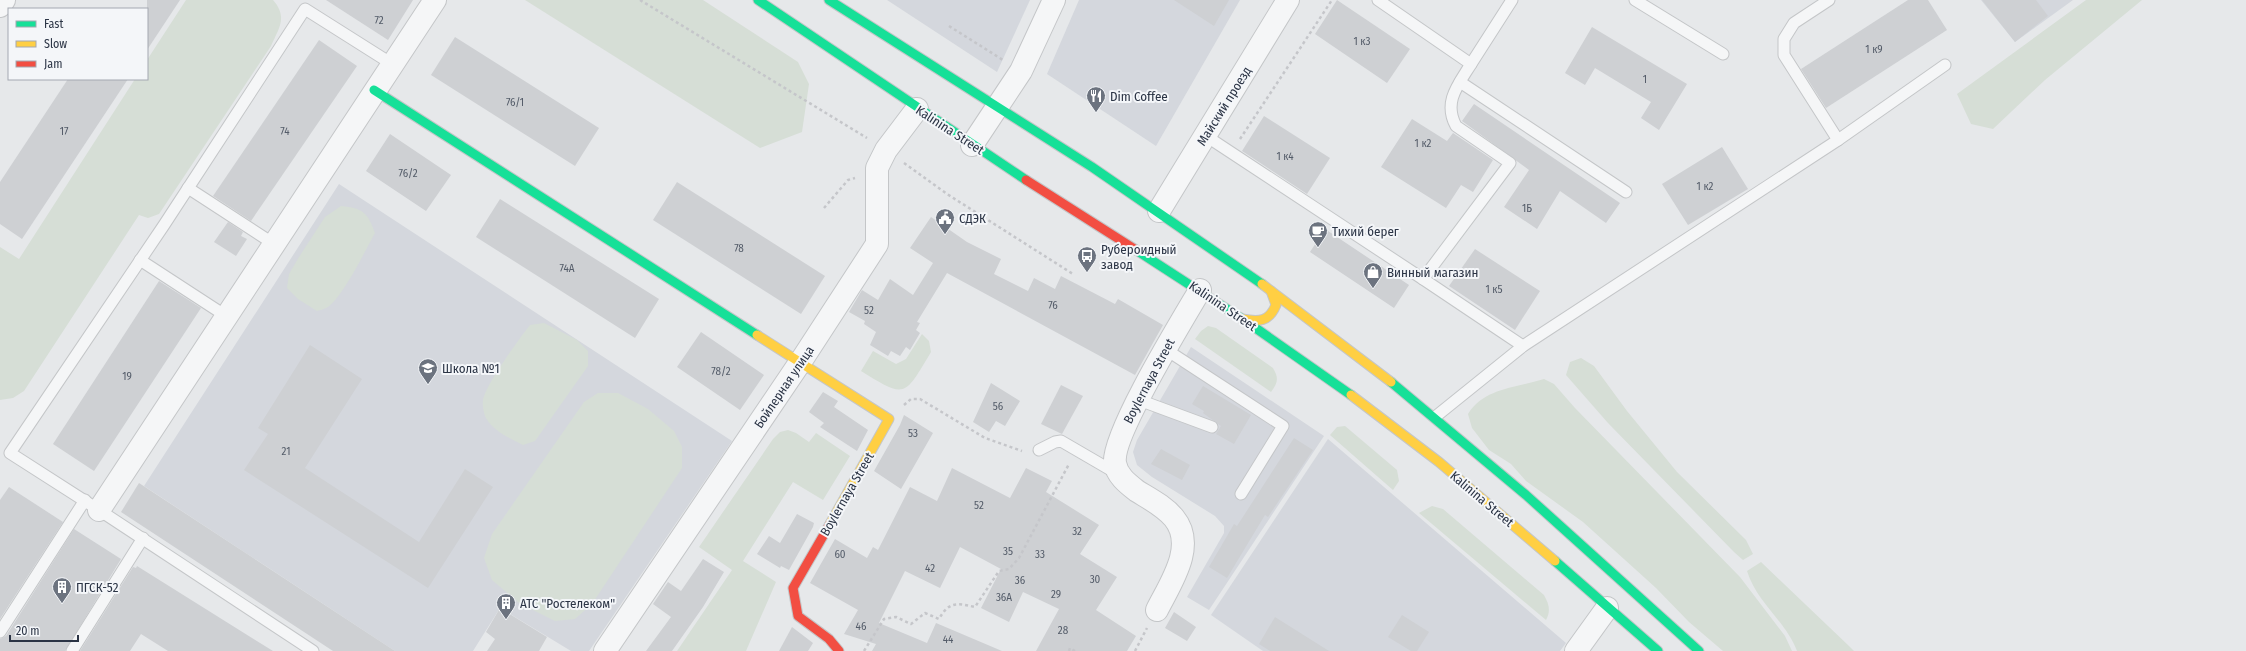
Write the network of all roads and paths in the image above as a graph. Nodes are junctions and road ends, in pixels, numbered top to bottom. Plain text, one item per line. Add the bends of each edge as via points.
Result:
1 (4, 0) edge
2 (435, 0) edge
3 (640, 0) edge
4 (758, 0) edge
5 (829, 0) edge
6 (1054, 0) edge
7 (1288, 0) edge
8 (1332, 0) edge
9 (1378, 0) edge
10 (1512, 0) edge
11 (1635, 0) edge
12 (1829, 0) edge
13 (0, 6) edge
14 (949, 26) dead end
15 (1722, 54) dead end
16 (392, 64) junction
17 (1471, 64) junction
18 (1945, 65) dead end
19 (1020, 71) junction
20 (1460, 82) junction
21 (374, 90) junction
22 (997, 105) junction
23 (917, 109) junction
24 (1206, 136) junction
25 (1838, 140) junction
26 (972, 145) junction
27 (1231, 153) junction
28 (882, 159) junction
29 (188, 188) junction
30 (1626, 192) dead end
31 (824, 208) dead end
32 (1159, 211) junction
33 (274, 244) junction
34 (140, 260) junction
35 (1073, 274) dead end
36 (1423, 279) junction
37 (1200, 290) junction
38 (1271, 292) junction
39 (226, 316) junction
40 (1242, 319) junction
41 (1523, 346) junction
42 (1165, 349) junction
43 (801, 361) junction
44 (1139, 400) junction
45 (1435, 417) junction
46 (890, 419) junction
47 (1212, 427) dead end
48 (1040, 450) joint
49 (1076, 450) junction
50 (1119, 474) junction
51 (1241, 494) dead end
52 (92, 505) junction
53 (143, 538) junction
54 (1607, 608) junction
55 (1157, 610) dead end
56 (0, 632) edge
57 (72, 651) edge
58 (313, 651) edge
59 (605, 651) edge
60 (839, 651) edge
61 (864, 651) edge
62 (1069, 651) edge
63 (1075, 651) edge
64 (1576, 651) edge
65 (1658, 651) edge
66 (1699, 651) edge

1 - 13 street
2 - 16 street
3 - 28 path
4 - 23 main road, Kalinina Street
5 - 22 main road
6 - 19 street
7 - 24 street, Майский проезд
8 - 27 path
9 - 17 lane
10 - 17 lane
11 - 15 lane
12 - 25 lane via 1794,23 1784,39 1784,55
14 - 19 path
16 - 21 street
16 - 29 lane via 305,9
17 - 20 lane
18 - 25 lane
19 - 22 street
20 - 30 lane
20 - 36 lane via 1450,102 1451,118 1456,126 1510,163
21 - 33 street
21 - 43 main road
22 - 26 street
22 - 32 main road
23 - 26 main road, Kalinina Street
23 - 28 street
24 - 27 lane
24 - 32 street, Майский проезд
25 - 41 lane
26 - 37 main road, Kalinina Street
27 - 36 lane
28 - 31 path via 848,180
28 - 35 path via 947,194
28 - 43 street, Бойлерная улица via 877,244
29 - 33 lane
29 - 34 lane
32 - 38 main road
33 - 39 street
34 - 39 lane
34 - 52 lane via 10,453
36 - 41 lane
37 - 40 main road, Kalinina Street
37 - 42 street, Boylernaya Street
38 - 40 main road via 1276,305 1268,319 1259,322
38 - 45 main road via 1346,346
39 - 52 street
40 - 54 main road, Kalinina Street via 1300,357 1407,436 1474,490
41 - 45 lane
42 - 44 street, Boylernaya Street
42 - 51 lane via 1283,426
43 - 46 main road
43 - 59 street, Бойлерная улица
44 - 47 lane
44 - 50 street, Boylernaya Street via 1124,429 1115,455
45 - 66 main road
46 - 48 path via 911,399 920,399 998,444 1018,451
46 - 60 main road, Boylernaya Street via 793,588 798,616 830,639
48 - 49 lane via 1061,441
49 - 50 lane
49 - 61 path via 1019,558 1009,569 1000,571 975,607 954,603 945,608 939,619 925,612 911,624 896,617 884,619
50 - 55 street via 1131,487 1164,508 1180,527 1183,548 1180,562
52 - 53 lane
52 - 56 lane
53 - 57 lane
53 - 58 lane
54 - 64 street
54 - 65 main road, Kalinina Street
62 - 63 path via 1070,648

